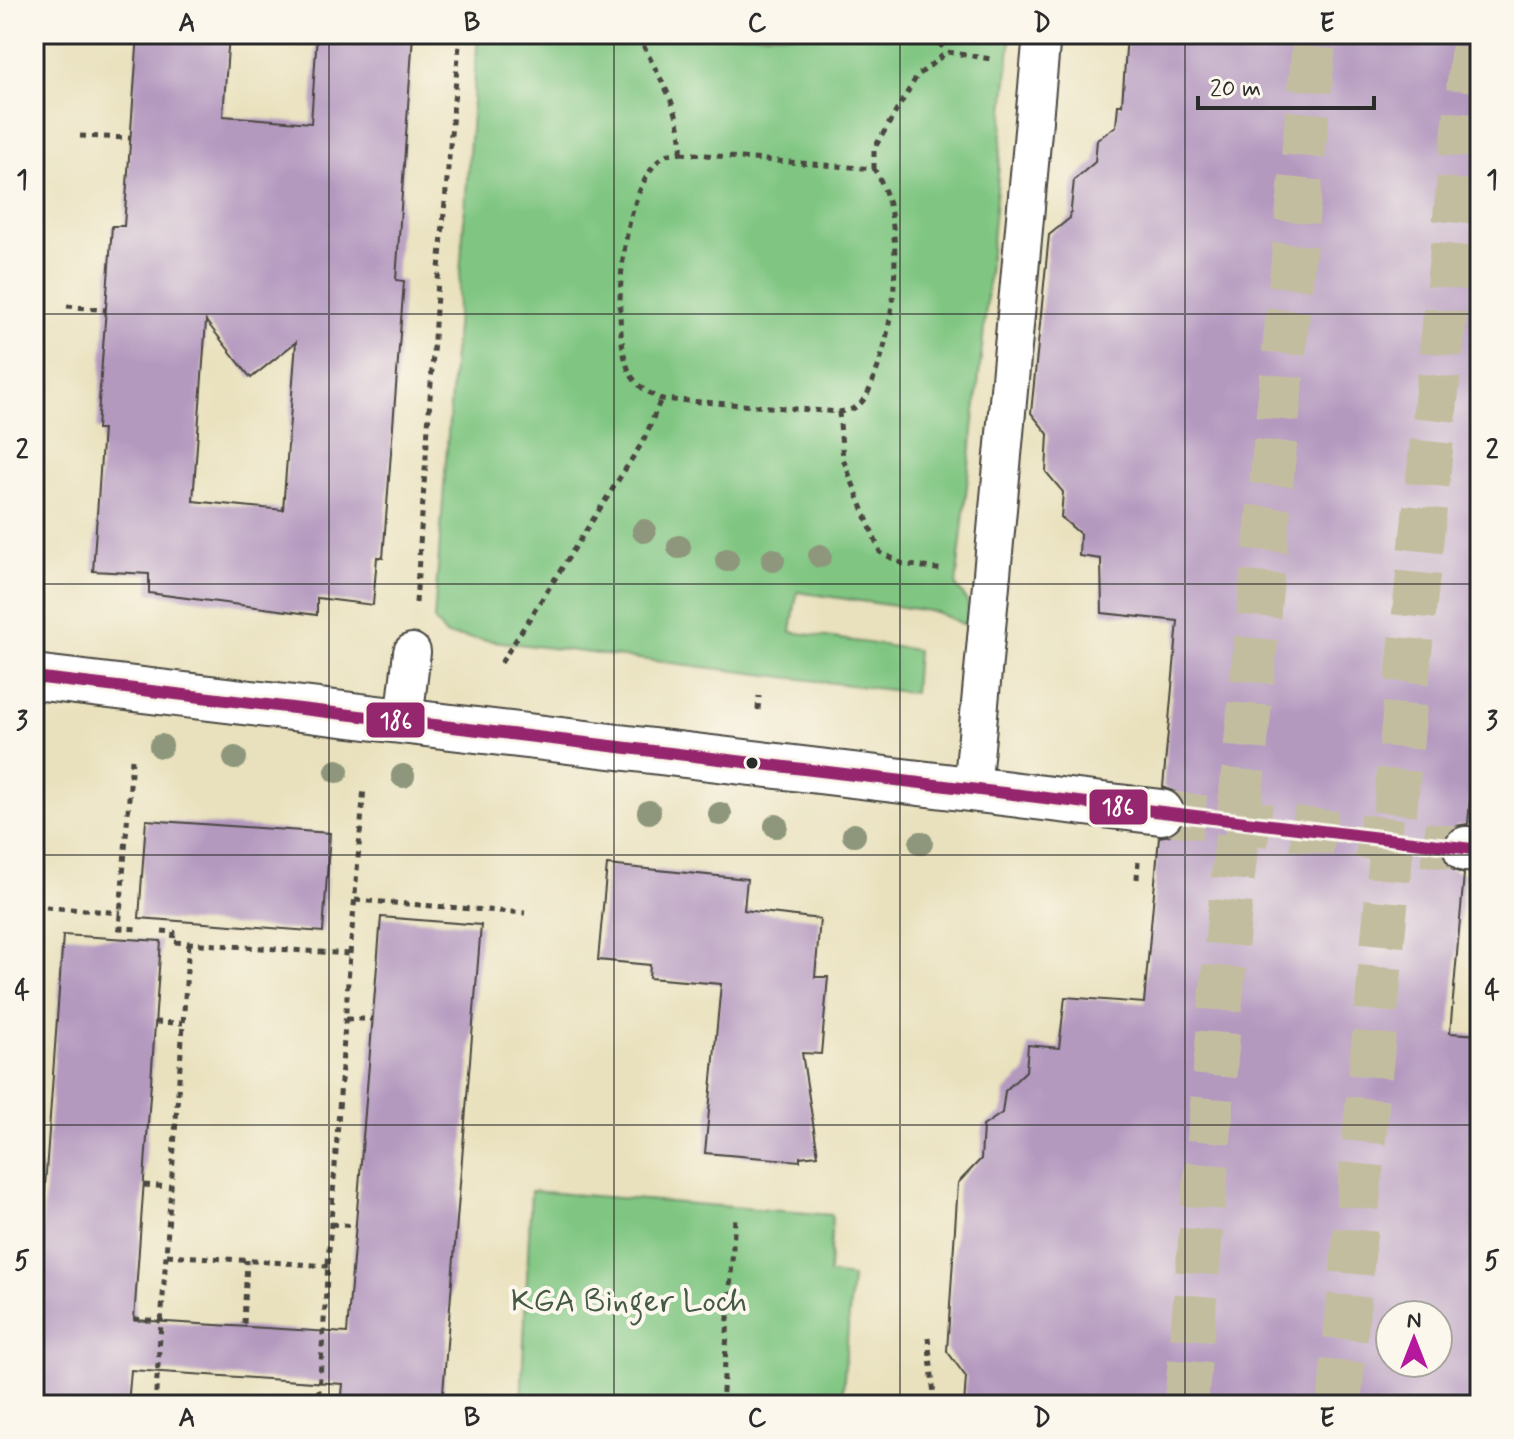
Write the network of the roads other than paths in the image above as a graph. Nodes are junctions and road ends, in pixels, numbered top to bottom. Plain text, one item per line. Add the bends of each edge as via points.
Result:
1 (1041, 50) edge
2 (412, 652) road end
3 (34, 677) edge
4 (404, 721) junction
5 (972, 790) junction
6 (1161, 812) tunnel mouth

1 - 5 lane
2 - 4 lane
3 - 4 street
4 - 5 street
5 - 6 street

